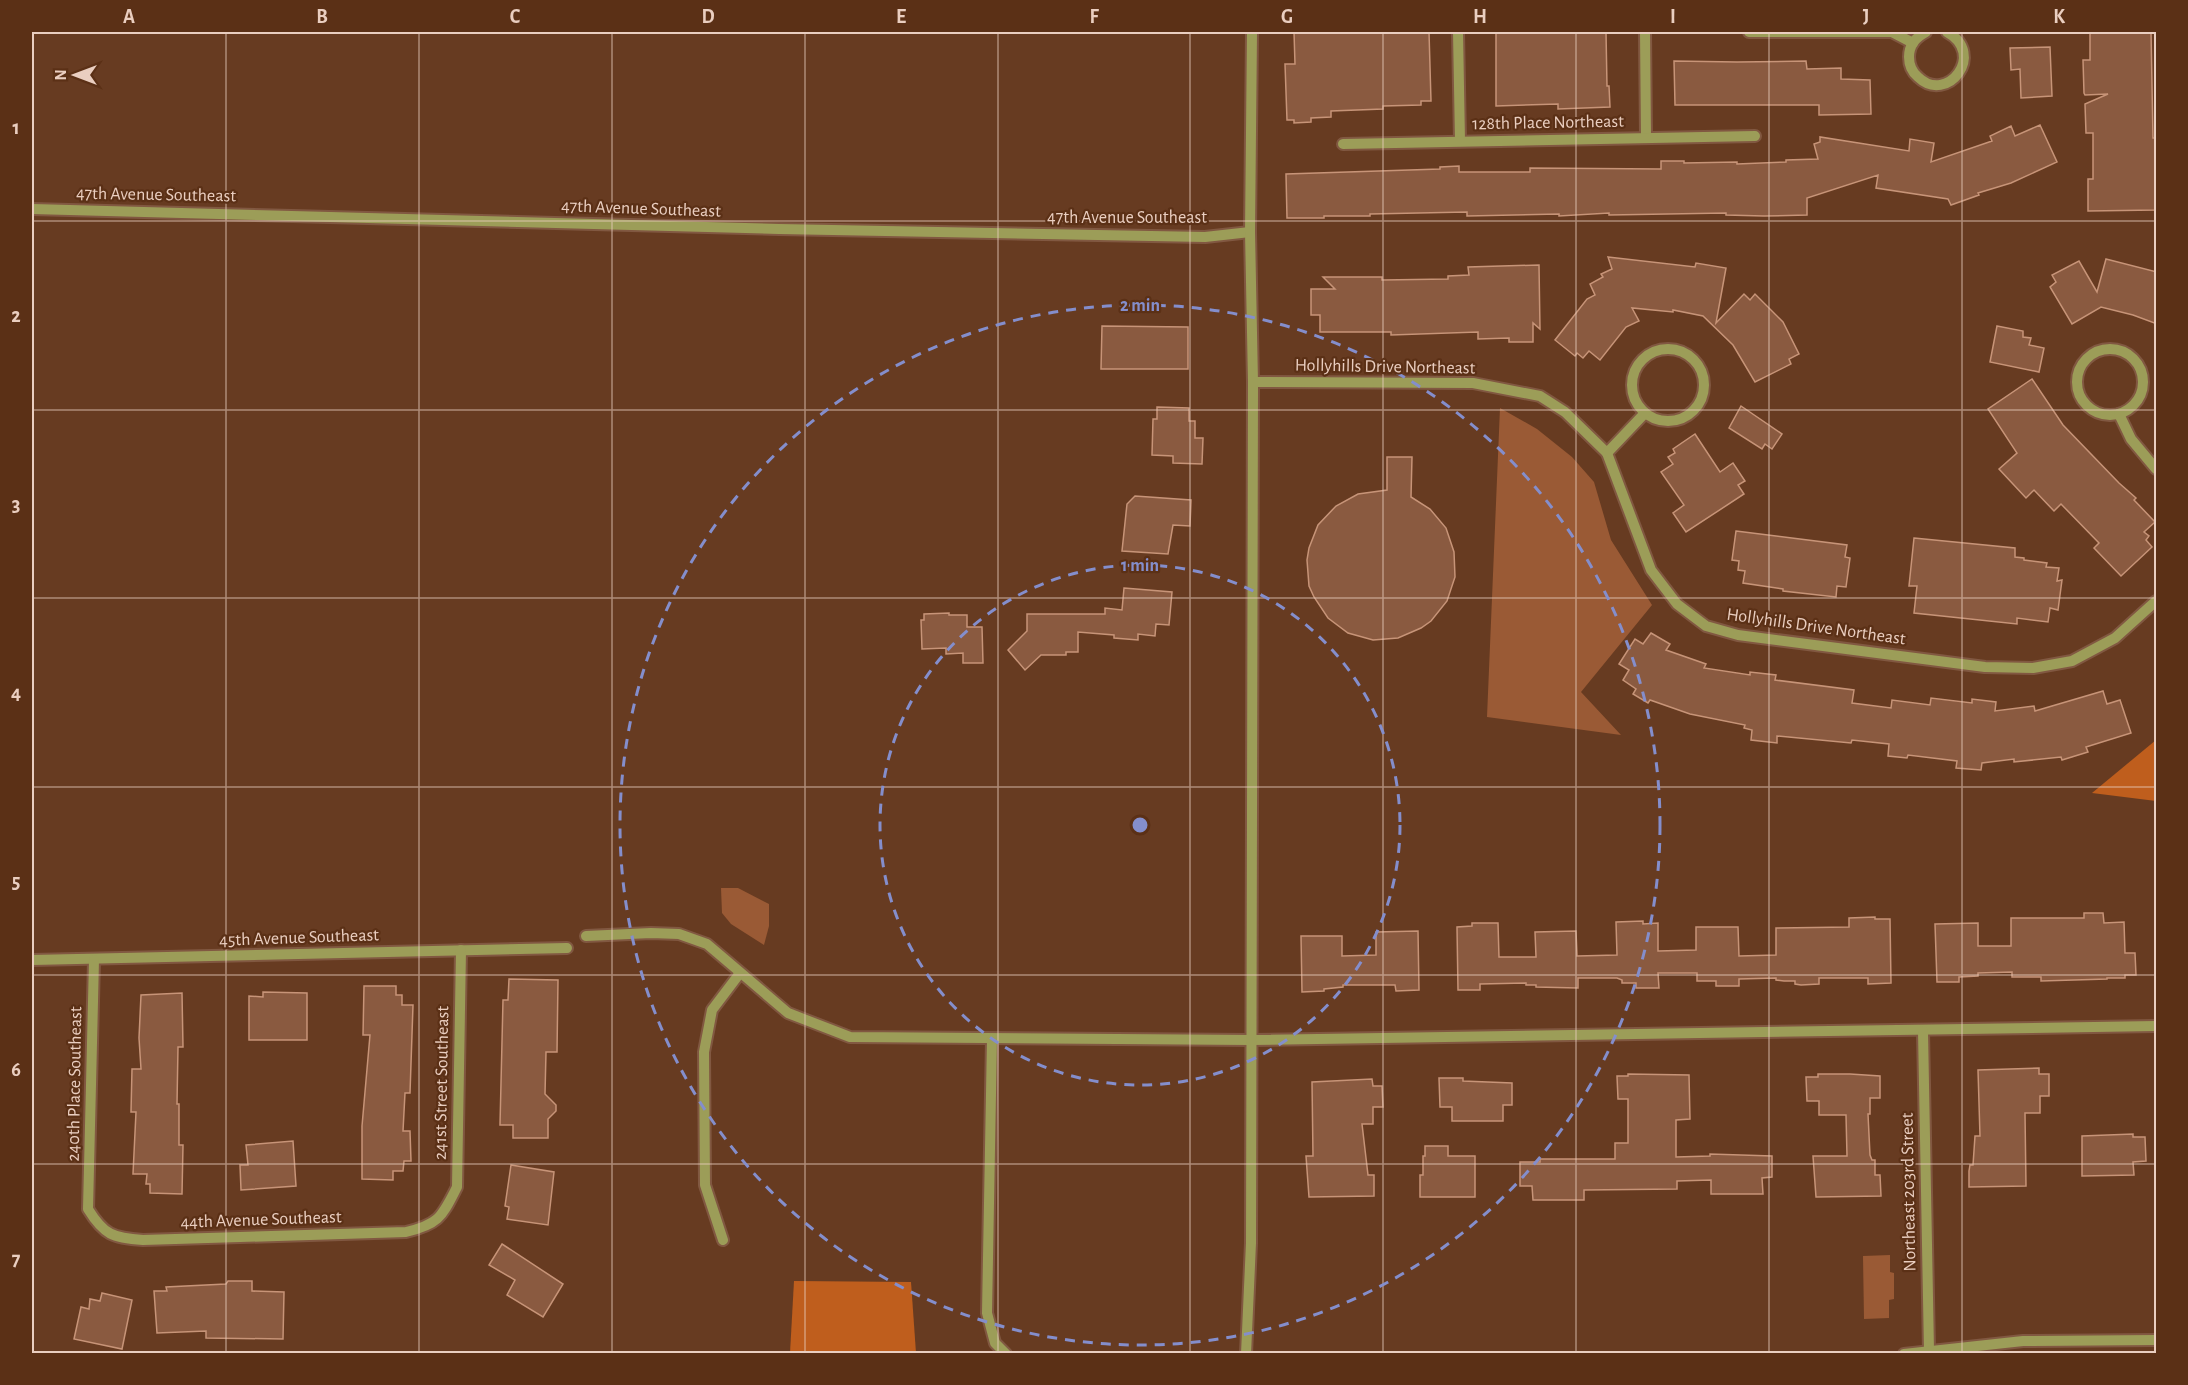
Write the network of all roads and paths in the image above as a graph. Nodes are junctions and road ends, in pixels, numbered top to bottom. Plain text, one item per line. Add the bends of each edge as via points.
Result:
1 (1252, 32) edge
2 (1458, 32) edge
3 (1644, 32) edge
4 (1749, 32) edge
5 (1817, 32) edge
6 (1926, 32) edge
7 (1947, 32) edge
8 (1913, 43) junction
9 (1755, 136) dead end
10 (1646, 137) junction
11 (1460, 141) junction
12 (1343, 144) dead end
13 (32, 208) edge
14 (1250, 232) junction
15 (1253, 382) junction
16 (1645, 413) junction
17 (2119, 414) junction
18 (1607, 453) junction
19 (2157, 469) edge
20 (2157, 601) edge
21 (586, 936) dead end
22 (567, 948) dead end
23 (461, 950) junction
24 (32, 960) edge
25 (94, 960) junction
26 (740, 973) junction
27 (2157, 1026) edge
28 (1923, 1031) junction
29 (992, 1039) junction
30 (1251, 1040) junction
31 (88, 1209) joint
32 (442, 1214) joint
33 (723, 1240) dead end
34 (2157, 1340) edge
35 (1929, 1351) junction
36 (1006, 1353) edge
37 (1246, 1353) edge
38 (1904, 1353) edge

1 - 14 street
2 - 11 street
3 - 10 street
4 - 5 street
5 - 8 street via 1892,32
6 - 8 street
7 - 8 street via 1960,42 1964,59 1957,76 1942,85 1916,76 1909,60
9 - 10 street, 128th Place Northeast
10 - 11 street, 128th Place Northeast
11 - 12 street, 128th Place Northeast
13 - 14 street, 47th Avenue Southeast via 893,232 1205,237
14 - 15 street
15 - 18 street, Hollyhills Drive Northeast via 1473,383 1510,389 1540,396 1565,411
15 - 30 street
16 - 16 street via 1655,419 1679,420 1698,405 1703,394 1702,371 1686,353 1663,349 1642,360 1635,370 1633,393
16 - 18 street
17 - 17 street via 2109,415 2089,407 2078,388 2082,366 2097,352 2119,350 2136,362 2141,371 2142,392 2137,402
17 - 19 street via 2131,439
18 - 20 street, Hollyhills Drive Northeast via 1651,570 1677,604 1706,626 1738,635 1985,667 2033,668 2072,661 2115,638
21 - 26 street via 679,934 712,947
22 - 23 street, 45th Avenue Southeast
23 - 25 street, 45th Avenue Southeast
23 - 32 street, 241st Street Southeast via 457,1187
24 - 25 street, 45th Avenue Southeast
25 - 31 street, 240th Place Southeast
26 - 29 street via 788,1013 850,1037
26 - 33 street via 712,1010 704,1052 705,1185
27 - 28 street
28 - 30 street
28 - 35 street, Northeast 203rd Street
29 - 30 street
29 - 36 street via 987,1312 995,1343
30 - 37 street via 1251,1243
31 - 32 street, 44th Avenue Southeast via 99,1228 120,1239 143,1240 406,1232 428,1227
34 - 35 street via 2023,1341
35 - 38 street

